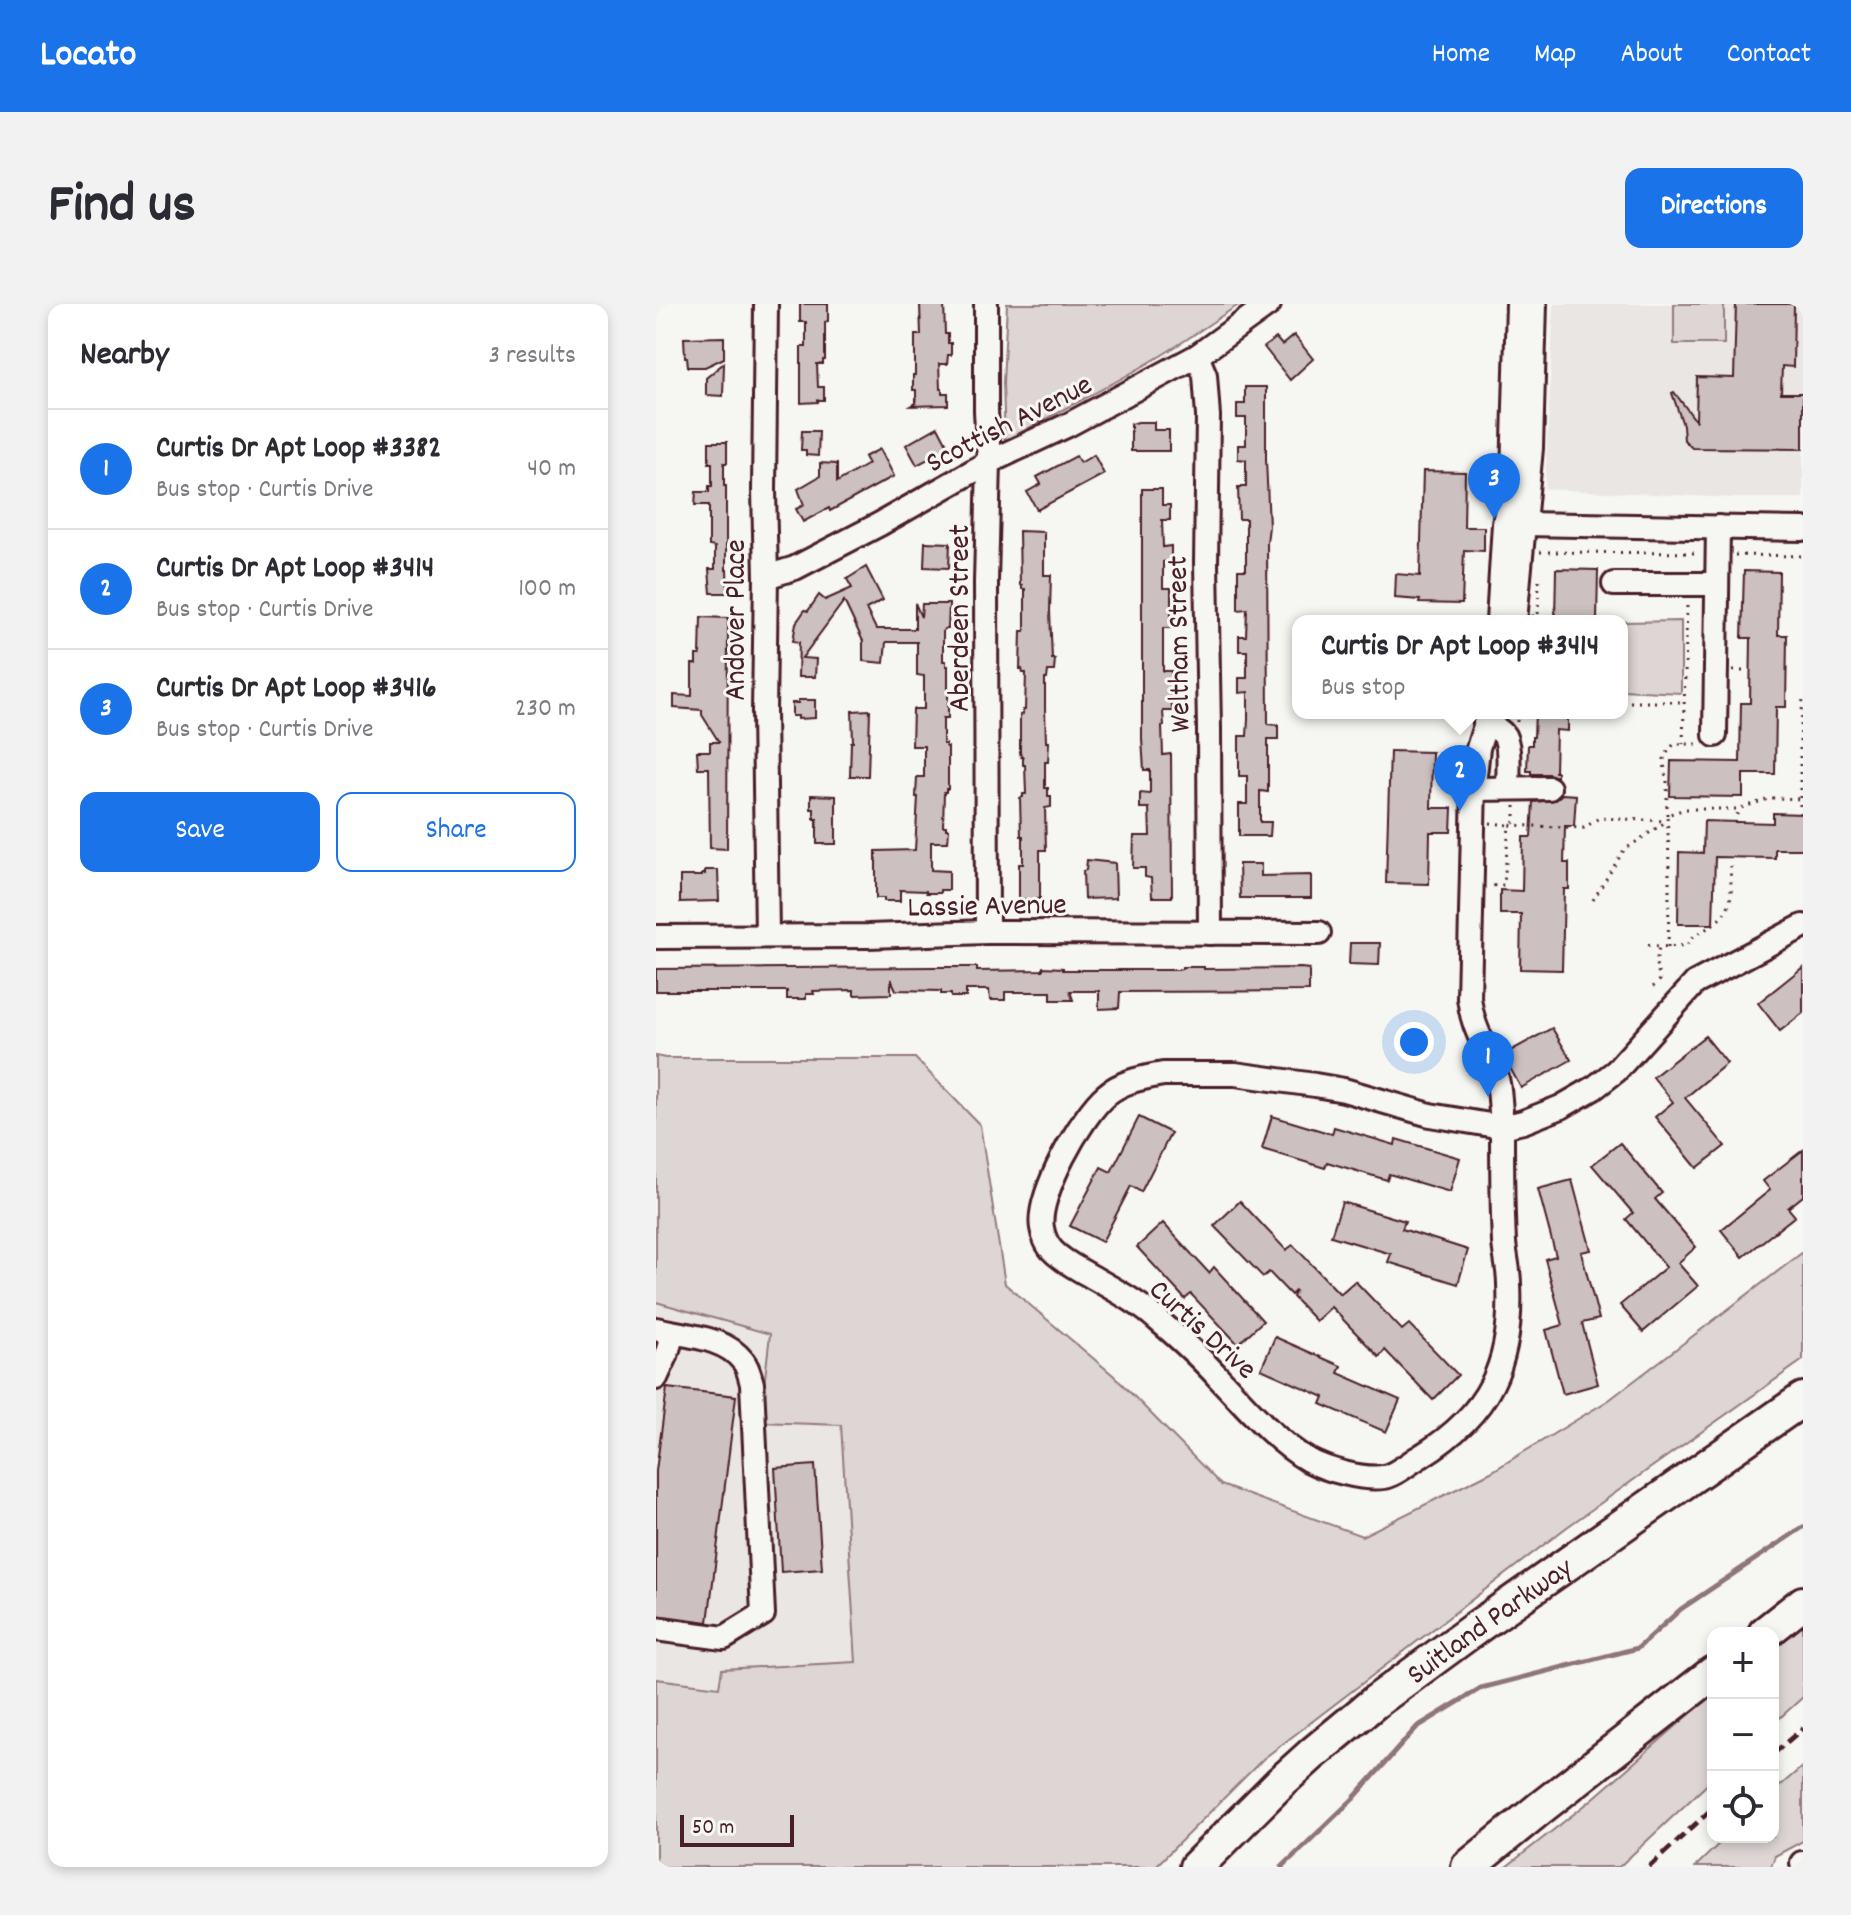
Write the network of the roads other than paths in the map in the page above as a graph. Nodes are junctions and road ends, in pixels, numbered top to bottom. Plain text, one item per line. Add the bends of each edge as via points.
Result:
1 (766, 304) edge
2 (986, 304) edge
3 (1269, 304) edge
4 (1518, 304) edge
5 (1535, 304) edge
6 (1197, 356) junction
7 (989, 462) junction
8 (1524, 524) junction
9 (1718, 527) junction
10 (1803, 529) edge
11 (766, 577) junction
12 (1614, 584) dead end
13 (1717, 584) junction
14 (1498, 615) edge
15 (1516, 615) edge
16 (1487, 719) edge
17 (1488, 719) edge
18 (1715, 735) dead end
19 (1508, 788) junction
20 (1549, 788) dead end
21 (1474, 789) junction
22 (1803, 926) edge
23 (987, 932) junction
24 (1210, 933) junction
25 (1319, 933) dead end
26 (767, 936) junction
27 (656, 937) edge
28 (1502, 1127) junction
29 (664, 1331) edge
30 (656, 1378) edge
31 (1803, 1399) edge
32 (1803, 1603) edge
33 (1773, 1627) edge
34 (656, 1629) edge
35 (1707, 1678) edge
36 (1196, 1867) edge
37 (1468, 1867) edge

1 - 11 street, Andover Place
2 - 7 street, Aberdeen Street
3 - 6 street, Scottish Avenue
4 - 14 street via 1513,474
5 - 8 street
6 - 7 street, Scottish Avenue
6 - 24 street, Weltham Street via 1205,375 1208,416
7 - 11 street, Scottish Avenue via 795,568
7 - 23 street, Aberdeen Street
8 - 9 street
8 - 15 street
9 - 10 street
9 - 13 street
11 - 26 street, Andover Place
12 - 13 street
13 - 18 street
16 - 21 street, Curtis Drive
17 - 19 street via 1505,735
19 - 20 street
19 - 21 street
21 - 28 street, Curtis Drive via 1469,998 1473,1022 1496,1076
22 - 28 street, Curtis Drive via 1695,983 1616,1071 1594,1088 1561,1107
23 - 24 street, Lassie Avenue
23 - 26 street, Lassie Avenue
24 - 25 street, Lassie Avenue
26 - 27 street, Lassie Avenue
28 - 28 street, Curtis Drive via 1275,1079 1212,1073 1145,1077 1118,1086 1094,1109 1048,1188 1042,1229 1054,1252 1148,1311 1291,1448 1329,1468 1386,1477 1440,1444 1473,1415 1495,1379 1508,1341
29 - 30 street via 666,1356
29 - 34 street via 702,1337 733,1350 746,1363 752,1384 763,1614 724,1638
31 - 36 highway, Suitland Parkway via 1375,1702 1281,1782
32 - 33 highway
35 - 37 highway

